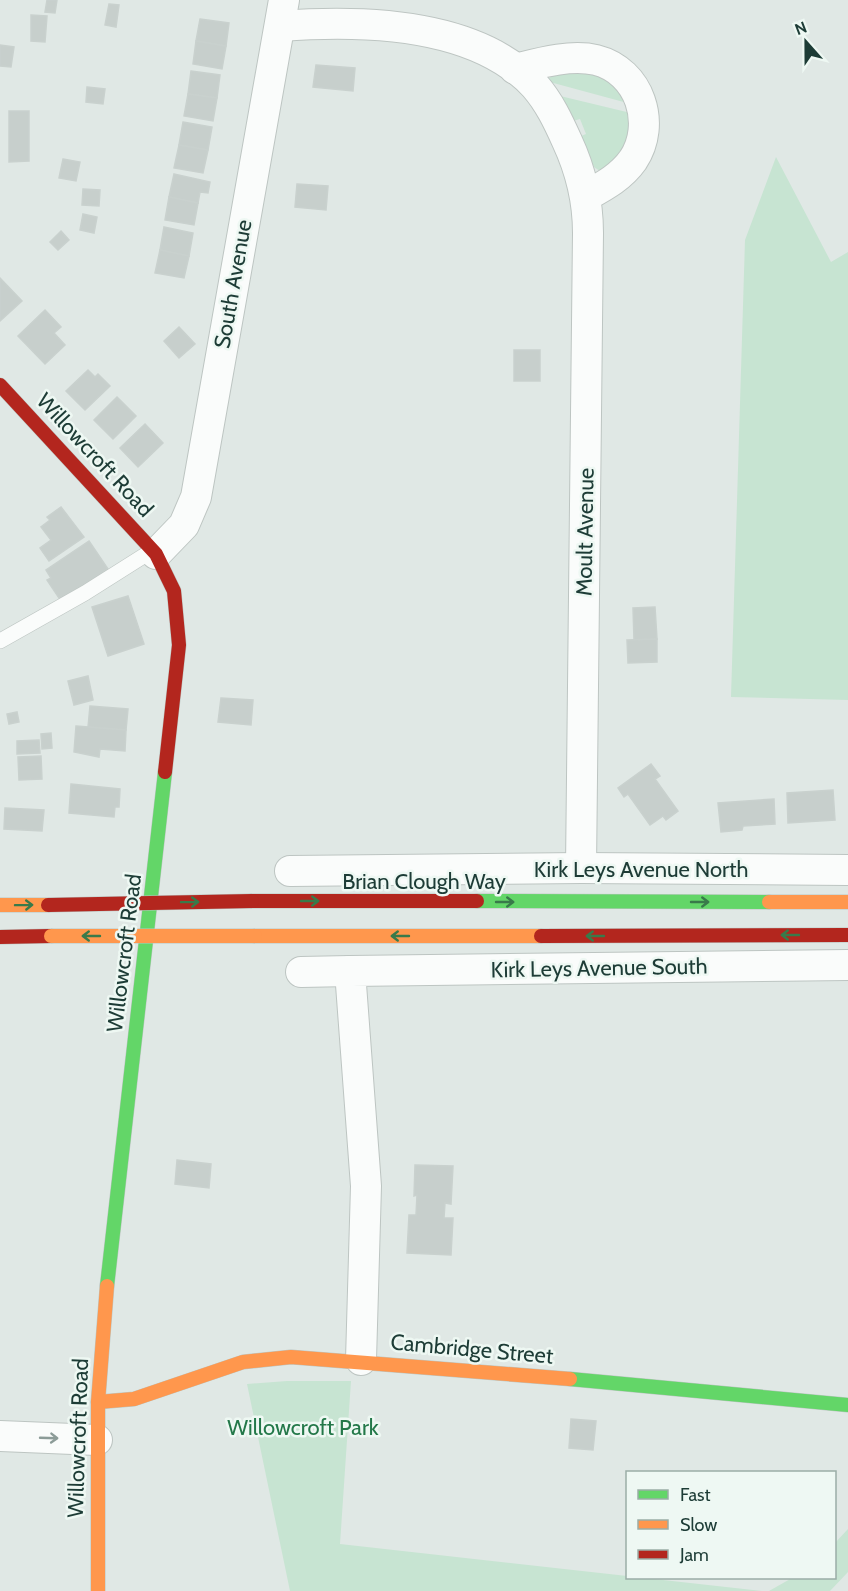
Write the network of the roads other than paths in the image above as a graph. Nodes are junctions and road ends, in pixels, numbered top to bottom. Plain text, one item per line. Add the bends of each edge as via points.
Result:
1 (282, 13) edge
2 (515, 69) junction
3 (586, 196) junction
4 (0, 385) edge
5 (155, 552) junction
6 (0, 641) edge
7 (581, 868) junction
8 (848, 870) edge
9 (290, 871) dead end
10 (848, 902) edge
11 (0, 905) edge
12 (848, 935) edge
13 (0, 937) edge
14 (848, 965) edge
15 (350, 971) junction
16 (301, 972) dead end
17 (361, 1360) junction
18 (98, 1402) junction
19 (848, 1405) edge
20 (0, 1436) edge
21 (97, 1440) junction
22 (98, 1591) edge

1 - 2 street, Moult Avenue via 433,34 474,45
1 - 5 street, South Avenue via 196,497 184,525
2 - 3 street, Moult Avenue via 533,84 554,114
2 - 3 street via 566,59 596,60 623,74 637,93 645,120 638,151 618,177
3 - 7 street, Moult Avenue
4 - 5 main road, Willowcroft Road
5 - 6 lane
5 - 18 main road, Willowcroft Road via 174,591 179,645 108,1268
7 - 8 street, Kirk Leys Avenue North
7 - 9 street, Kirk Leys Avenue North
11 -> 10 main road, Brian Clough Way, bridge via 252,901
12 -> 13 main road, bridge
14 - 15 street, Kirk Leys Avenue South
15 - 16 street, Kirk Leys Avenue South
15 - 17 street via 366,1186
17 - 18 main road, Cambridge Street via 268,1358 211,1372 134,1399
17 - 19 main road, Cambridge Street
18 - 21 main road, Willowcroft Road
20 -> 21 street
21 - 22 main road, Willowcroft Road

